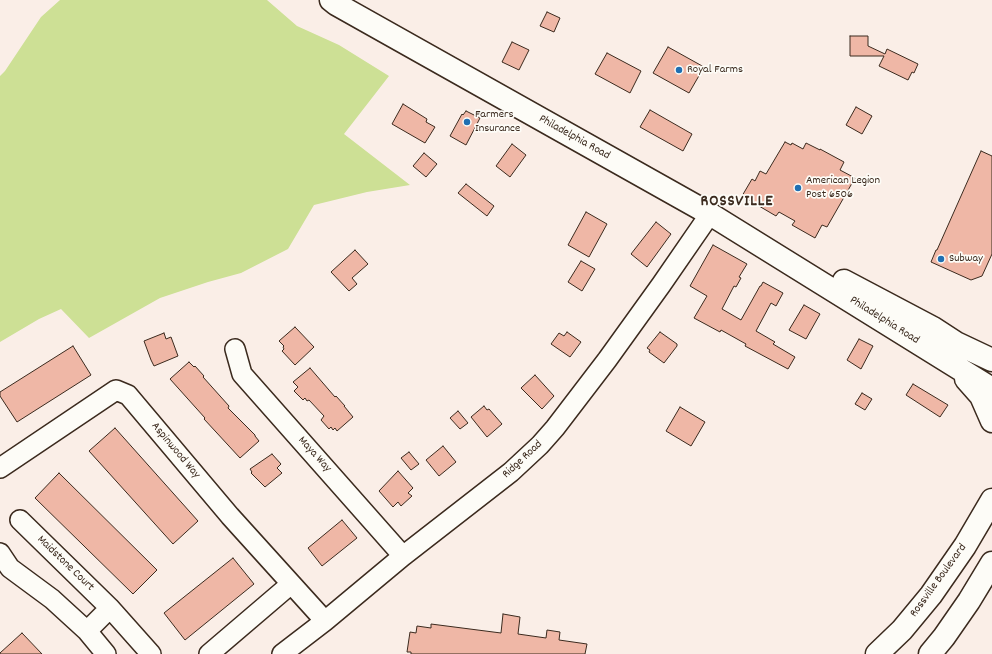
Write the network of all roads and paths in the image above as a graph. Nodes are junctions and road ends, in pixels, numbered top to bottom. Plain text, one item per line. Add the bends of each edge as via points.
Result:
1 (331, 0) edge
2 (710, 214) junction
3 (774, 254) junction
4 (235, 349) dead end
5 (991, 358) edge
6 (953, 365) junction
7 (992, 390) edge
8 (992, 421) edge
9 (0, 468) edge
10 (992, 484) edge
11 (989, 506) edge
12 (20, 520) dead end
13 (403, 556) junction
14 (992, 563) edge
15 (3, 565) edge
16 (292, 584) junction
17 (110, 608) junction
18 (325, 621) junction
19 (86, 631) junction
20 (106, 652) edge
21 (150, 654) edge
22 (209, 654) edge
23 (282, 654) edge
24 (877, 654) edge
25 (930, 654) edge

1 - 2 main road, Philadelphia Road
2 - 3 main road, Philadelphia Road
2 - 13 street, Ridge Road via 656,293 540,445 511,472
3 - 5 main road, Philadelphia Road via 821,269 956,342
3 - 6 main road, Philadelphia Road
4 - 13 street, Maya Way via 242,374
6 - 7 main road, Philadelphia Road
6 - 8 main road via 981,396
9 - 16 street, Aspinwood Way via 116,390 128,396 230,516
10 - 11 main road, Rossville Boulevard
11 - 24 main road, Rossville Boulevard via 966,546 931,595 902,630
12 - 17 street, Maidstone Court
13 - 18 street, Ridge Road
14 - 25 main road
15 - 19 street via 52,599
16 - 18 street, Aspinwood Way
16 - 22 street
17 - 19 street
17 - 21 street, Maidstone Court
18 - 23 street, Ridge Road
19 - 20 street

